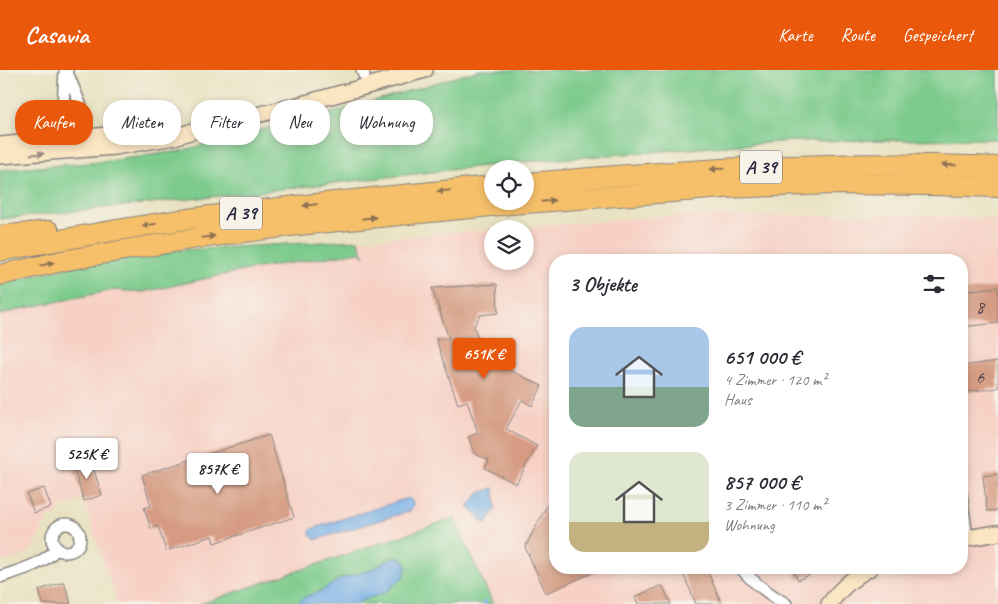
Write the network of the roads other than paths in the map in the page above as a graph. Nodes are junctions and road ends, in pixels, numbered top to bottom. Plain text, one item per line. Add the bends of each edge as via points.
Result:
1 (66, 70) edge
2 (426, 70) edge
3 (64, 100) edge
4 (78, 100) edge
5 (260, 114) edge
6 (191, 128) edge
7 (191, 132) edge
8 (93, 136) edge
9 (0, 145) edge
10 (15, 145) edge
11 (70, 145) joint
12 (0, 156) edge
13 (998, 166) edge
14 (534, 182) edge
15 (484, 187) edge
16 (998, 187) edge
17 (106, 232) junction
18 (0, 236) edge
19 (0, 251) edge
20 (0, 275) edge
21 (998, 533) edge
22 (968, 537) edge
23 (57, 548) dead end
24 (746, 574) edge
25 (861, 574) edge
26 (0, 576) edge
27 (786, 604) edge
28 (829, 604) edge

1 - 3 street
1 - 4 street
2 - 5 street
6 - 8 street
7 - 11 street via 115,147
9 - 10 street
12 -> 11 street
13 -> 14 highway, A 39 via 724,168
15 -> 17 highway, A 39 via 224,215
20 -> 16 highway, A 39 via 76,258 198,238 511,204 725,188 830,184
17 - 18 highway via 60,230
17 - 19 highway, A 39
21 - 22 street
23 - 26 street via 36,564
24 - 27 street
25 - 28 street via 839,591

